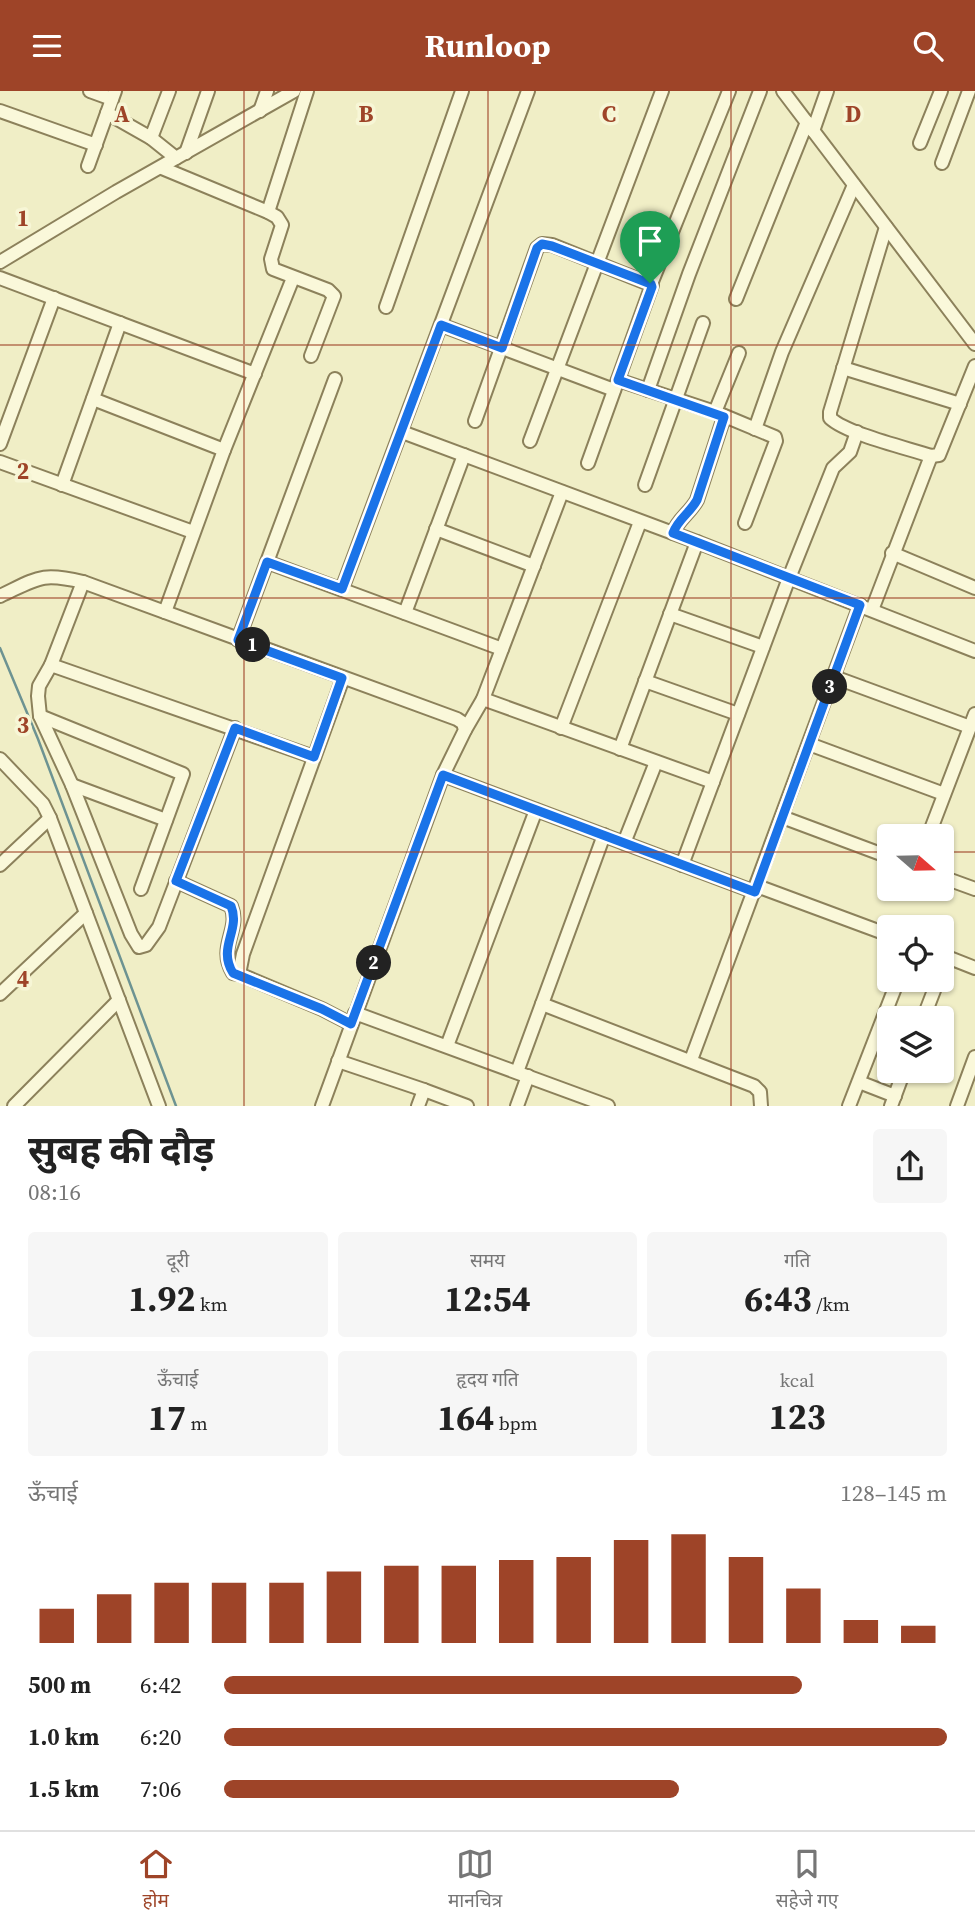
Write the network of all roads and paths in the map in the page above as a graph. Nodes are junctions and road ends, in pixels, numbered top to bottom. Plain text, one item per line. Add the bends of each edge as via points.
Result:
1 (90, 91) edge
2 (169, 91) edge
3 (208, 91) edge
4 (267, 91) edge
5 (294, 91) edge
6 (307, 91) edge
7 (462, 91) edge
8 (528, 91) edge
9 (662, 91) edge
10 (729, 91) edge
11 (760, 91) edge
12 (783, 91) edge
13 (827, 91) edge
14 (940, 91) edge
15 (969, 91) edge
16 (114, 95) edge
17 (0, 111) edge
18 (260, 111) junction
19 (107, 113) junction
20 (810, 127) junction
21 (151, 138) junction
22 (919, 143) dead end
23 (96, 145) junction
24 (181, 155) junction
25 (942, 163) dead end
26 (88, 166) dead end
27 (162, 168) junction
28 (854, 185) junction
29 (268, 212) junction
30 (886, 227) junction
31 (0, 262) edge
32 (597, 264) junction
33 (0, 278) edge
34 (293, 278) junction
35 (651, 284) junction
36 (54, 298) junction
37 (736, 299) dead end
38 (386, 307) dead end
39 (120, 323) junction
40 (704, 323) dead end
41 (441, 325) junction
42 (975, 344) edge
43 (502, 348) junction
44 (738, 353) dead end
45 (311, 356) dead end
46 (975, 366) edge
47 (843, 368) junction
48 (557, 369) junction
49 (255, 373) junction
50 (335, 379) dead end
51 (616, 385) junction
52 (648, 390) junction
53 (93, 399) junction
54 (676, 399) junction
55 (960, 404) junction
56 (719, 414) junction
57 (475, 421) dead end
58 (755, 429) junction
59 (402, 432) junction
60 (857, 432) junction
61 (530, 441) dead end
62 (0, 444) edge
63 (224, 450) junction
64 (464, 455) junction
65 (931, 456) junction
66 (0, 462) edge
67 (587, 463) dead end
68 (62, 485) junction
69 (645, 485) dead end
70 (562, 492) junction
71 (640, 521) junction
72 (745, 523) dead end
73 (436, 529) junction
74 (193, 532) junction
75 (673, 533) junction
76 (697, 542) junction
77 (892, 553) junction
78 (267, 562) junction
79 (534, 566) junction
80 (789, 578) junction
81 (83, 583) junction
82 (975, 588) edge
83 (342, 589) junction
84 (0, 596) edge
85 (866, 608) junction
86 (165, 612) junction
87 (405, 613) junction
88 (670, 614) junction
89 (238, 640) junction
90 (763, 647) junction
91 (502, 649) junction
92 (975, 650) edge
93 (51, 665) junction
94 (834, 677) junction
95 (342, 678) junction
96 (645, 681) junction
97 (483, 699) junction
98 (738, 714) junction
99 (975, 714) edge
100 (40, 716) junction
101 (562, 727) junction
102 (970, 727) junction
103 (235, 728) junction
104 (465, 730) junction
105 (809, 744) junction
106 (620, 749) junction
107 (314, 757) junction
108 (0, 759) edge
109 (656, 762) junction
110 (443, 775) junction
111 (713, 782) junction
112 (72, 785) junction
113 (944, 794) junction
114 (536, 810) junction
115 (782, 817) junction
116 (50, 818) junction
117 (166, 820) junction
118 (933, 824) edge
119 (604, 835) junction
120 (624, 843) junction
121 (877, 853) edge
122 (0, 865) edge
123 (682, 865) junction
124 (176, 881) junction
125 (954, 881) edge
126 (141, 889) dead end
127 (756, 889) junction
128 (975, 889) edge
129 (86, 913) junction
130 (877, 931) edge
131 (954, 959) edge
132 (975, 968) edge
133 (239, 974) junction
134 (893, 992) edge
135 (0, 994) edge
136 (119, 1000) junction
137 (542, 1004) junction
138 (353, 1019) junction
139 (447, 1046) junction
140 (975, 1057) edge
141 (691, 1060) junction
142 (338, 1061) junction
143 (523, 1074) junction
144 (859, 1083) junction
145 (900, 1083) edge
146 (424, 1090) junction
147 (893, 1101) edge
148 (594, 1103) edge
149 (14, 1105) edge
150 (159, 1105) edge
151 (322, 1105) edge
152 (418, 1105) edge
153 (467, 1105) edge
154 (517, 1105) edge
155 (608, 1105) edge
156 (761, 1105) edge
157 (849, 1105) edge
158 (957, 1105) edge

1 - 16 street
2 - 21 street
3 - 24 street
4 - 18 street
5 - 18 street
6 - 29 street
7 - 38 street
8 - 41 street
9 - 32 street
10 - 35 street
11 - 52 street
12 - 20 street
13 - 20 street
14 - 22 street
15 - 25 street
16 - 19 street
17 - 23 street
18 - 24 street
19 - 21 street
19 - 23 street
20 - 28 street
20 - 37 street
21 - 24 street
23 - 26 street
24 - 27 street
27 - 29 street
27 - 31 street
28 - 30 street
28 - 58 street via 782,352
29 - 34 street via 282,225 271,266
30 - 42 street
30 - 47 street
32 - 35 street
32 - 43 street via 552,246 537,248
32 - 48 street
33 - 36 street
34 - 45 street via 334,296
34 - 49 street
35 - 51 street
36 - 39 street
36 - 62 street
39 - 49 street
39 - 53 street
40 - 54 street
41 - 43 street
41 - 59 street
43 - 48 street
43 - 57 street
44 - 56 street
46 - 55 street
47 - 55 street
47 - 60 street via 830,418
48 - 51 street
48 - 61 street
49 - 63 street
50 - 78 street
51 - 52 street
51 - 67 street
52 - 54 street
53 - 63 street
53 - 68 street
54 - 56 street
54 - 69 street
55 - 65 street via 941,453
56 - 58 street
56 - 75 street via 697,500
58 - 72 street via 776,441
59 - 64 street
59 - 83 street
60 - 65 street
60 - 80 street via 850,452 833,468
63 - 74 street
64 - 70 street
64 - 73 street
65 - 77 street
66 - 68 street
68 - 74 street
70 - 71 street
70 - 79 street
71 - 75 street
71 - 101 street
73 - 79 street
73 - 87 street
74 - 86 street
75 - 76 street
76 - 80 street
76 - 88 street
77 - 82 street
77 - 85 street
78 - 83 street
78 - 89 street
79 - 91 street
80 - 85 street
80 - 90 street
81 - 84 street via 40,577
81 - 86 street
81 - 93 street
83 - 87 street
85 - 92 street
85 - 94 street
86 - 89 street
87 - 91 street
88 - 90 street
88 - 96 street
89 - 95 street
90 - 98 street
91 - 97 street
93 - 100 street via 39,686
93 - 103 street
94 - 102 street
94 - 105 street
95 - 104 street via 457,719
95 - 107 street
96 - 98 street
96 - 106 street
97 - 101 street
97 - 104 street
98 - 111 street
99 - 102 street
100 - 112 street
100 - 117 street via 183,773
101 - 106 street
102 - 113 street
103 - 107 street
103 - 124 street
104 - 110 street
105 - 113 street
105 - 115 street
106 - 109 street
107 - 133 street
108 - 116 street via 43,804
109 - 111 street
109 - 120 street
110 - 114 street
110 - 138 street
111 - 123 street
112 - 117 street
112 - 124 street via 139,947 146,945 159,927
113 - 118 street
114 - 119 street
114 - 139 street
115 - 121 street
115 - 127 street
116 - 122 street
116 - 129 street
117 - 126 street
119 - 120 street
119 - 137 street
120 - 123 street
123 - 127 street
124 - 133 street via 231,906 234,914 226,957 233,973
125 - 128 street
127 - 130 street
127 - 141 street
129 - 135 street
129 - 136 street
131 - 132 street
133 - 138 street
134 - 144 street
136 - 149 street
136 - 150 street
137 - 141 street
137 - 143 street
138 - 139 street
138 - 142 street
139 - 143 street
140 - 158 street
141 - 156 street via 754,1086 760,1091
142 - 146 street
142 - 151 street
143 - 148 street
143 - 154 street
144 - 147 street
144 - 157 street
145 - 147 street
146 - 152 street
146 - 153 street
148 - 155 street

